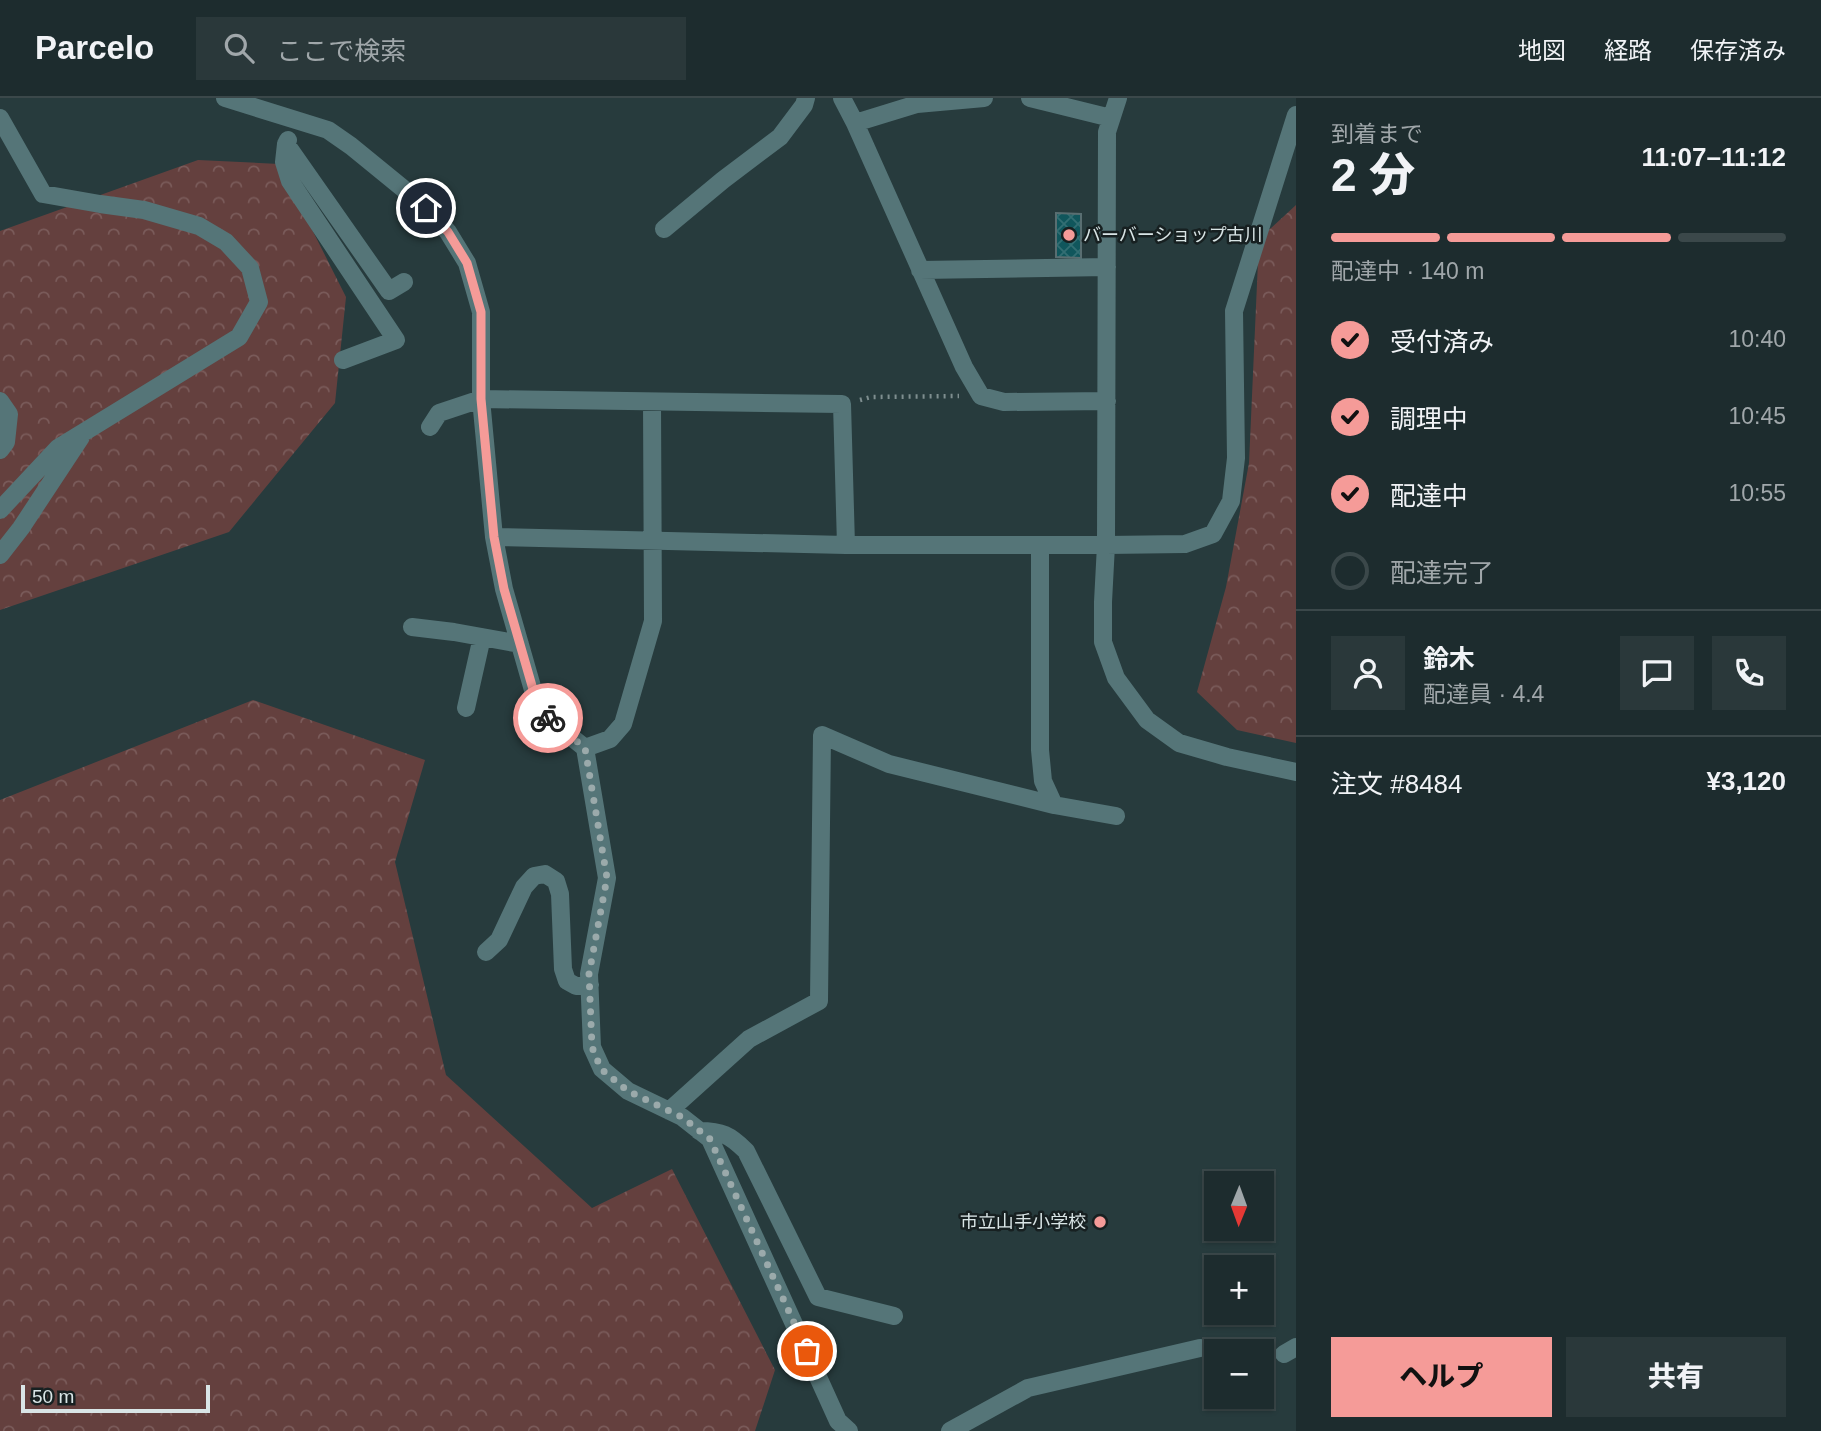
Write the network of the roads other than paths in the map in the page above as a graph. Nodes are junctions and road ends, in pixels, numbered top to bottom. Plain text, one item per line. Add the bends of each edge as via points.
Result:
1 (225, 98) edge
2 (806, 98) edge
3 (842, 98) edge
4 (984, 98) edge
5 (1030, 98) edge
6 (1118, 98) edge
7 (1296, 115) edge
8 (0, 118) edge
9 (1111, 118) junction
10 (294, 120) junction
11 (855, 123) junction
12 (286, 144) junction
13 (664, 229) dead end
14 (1107, 267) junction
15 (920, 270) junction
16 (404, 282) dead end
17 (343, 360) dead end
18 (481, 399) junction
19 (0, 401) edge
20 (1107, 401) junction
21 (652, 402) junction
22 (430, 427) dead end
23 (85, 431) junction
24 (0, 450) edge
25 (0, 510) edge
26 (494, 537) junction
27 (653, 540) junction
28 (846, 545) junction
29 (1040, 545) junction
30 (1106, 545) junction
31 (0, 555) edge
32 (412, 627) dead end
33 (482, 637) junction
34 (520, 644) junction
35 (466, 708) dead end
36 (585, 748) junction
37 (1296, 772) edge
38 (1054, 805) junction
39 (1116, 816) dead end
40 (486, 952) dead end
41 (590, 985) junction
42 (669, 1111) junction
43 (699, 1131) junction
44 (894, 1316) dead end
45 (1200, 1348) road end
46 (849, 1431) edge
47 (950, 1431) edge

1 - 10 street
2 - 13 street via 780,136
3 - 11 street
4 - 11 street via 917,104
5 - 9 street
6 - 9 street
7 - 30 street via 1234,311 1236,458 1231,501 1213,534 1185,544
8 - 23 street via 43,194 144,210 199,226 226,242 252,273 259,302 239,337
9 - 14 street via 1107,132
10 - 12 street
10 - 18 street via 328,130 351,146 448,232 467,263 481,312
11 - 15 street
12 - 16 street via 389,291
12 - 17 street via 284,162 290,181 396,340
14 - 15 street
14 - 20 street
15 - 20 street via 981,396 1004,402
18 - 21 street
18 - 22 street via 439,413
18 - 26 street
19 - 24 street via 9,414 6,442
20 - 30 street
21 - 27 street
21 - 28 street via 842,404
23 - 25 street via 58,448
23 - 31 street
26 - 27 street
26 - 34 street
27 - 28 street
27 - 36 street via 653,621 624,724 610,739
28 - 29 street
29 - 30 street
29 - 38 street via 1040,750 1043,781
30 - 37 street via 1103,642 1116,678 1147,720 1179,743
32 - 33 street
33 - 34 street
33 - 35 street
34 - 36 street via 539,710
36 - 41 street via 607,878
38 - 39 street
38 - 42 street via 888,764 822,735 819,1001 749,1039
40 - 41 street via 499,940 524,887 534,876 545,874 556,881 560,894 567,981
41 - 42 street via 592,1047 601,1069 628,1091
42 - 43 street
43 - 44 street via 732,1137 746,1151 818,1297
43 - 46 street via 710,1139 838,1421
45 - 47 street via 1028,1388

